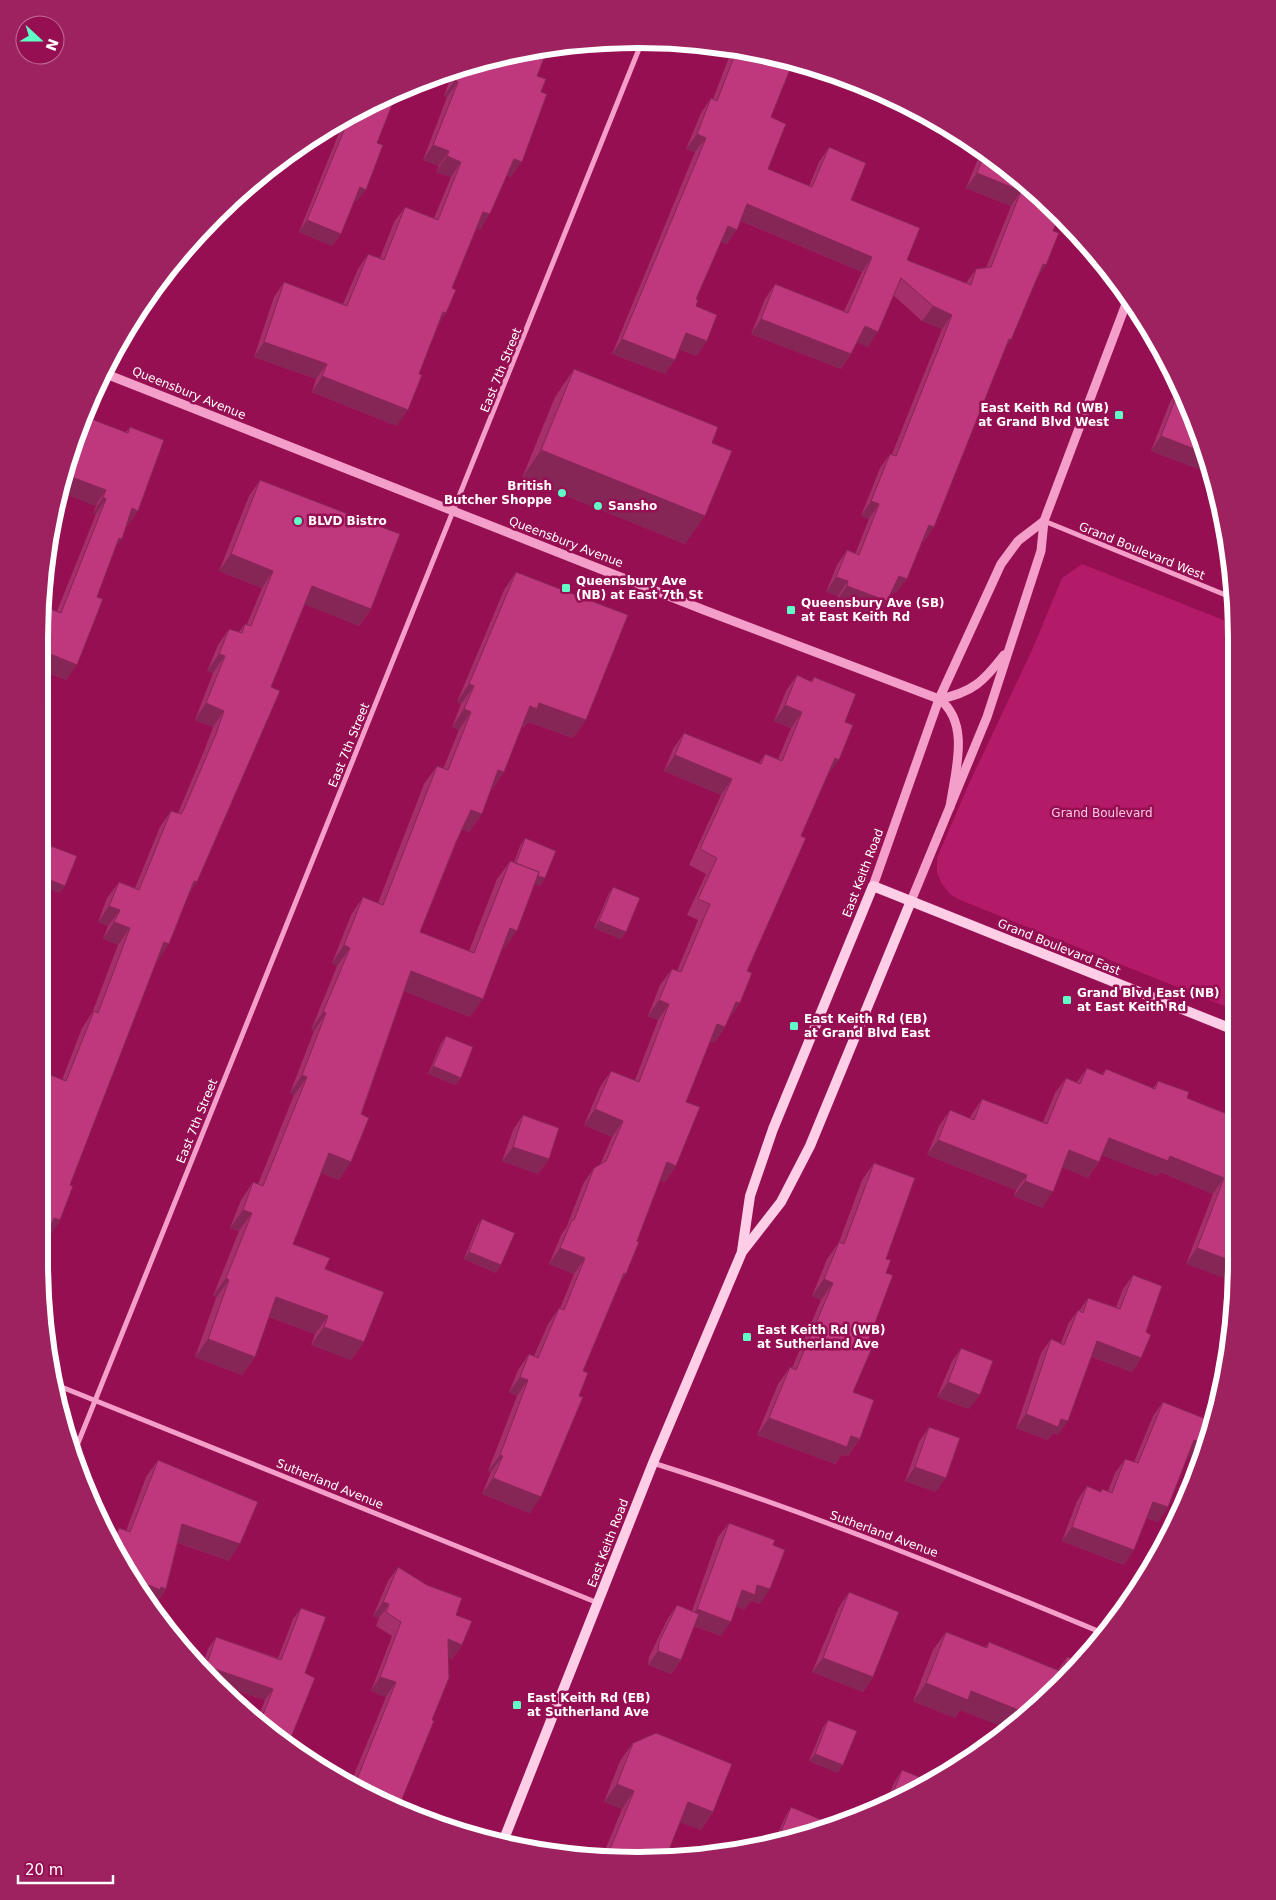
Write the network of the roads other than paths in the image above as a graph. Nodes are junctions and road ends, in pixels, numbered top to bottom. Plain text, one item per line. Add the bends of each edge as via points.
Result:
1 (639, 48) edge
2 (1126, 305) edge
3 (109, 375) edge
4 (454, 512) junction
5 (1044, 522) junction
6 (1227, 595) edge
7 (1009, 649) junction
8 (939, 698) junction
9 (950, 806) junction
10 (872, 886) junction
11 (911, 901) junction
12 (1228, 1027) edge
13 (742, 1252) junction
14 (61, 1387) edge
15 (95, 1400) junction
16 (77, 1445) edge
17 (653, 1463) junction
18 (598, 1603) junction
19 (1098, 1631) edge
20 (505, 1837) edge

1 - 4 street, East 7th Street
2 - 5 street, East Keith Road
3 - 4 street, Queensbury Avenue
4 - 8 street, Queensbury Avenue
4 - 15 street, East 7th Street
5 - 6 street, Grand Boulevard West
5 - 7 street, East Keith Road via 1041,551
5 - 8 street, East Keith Road via 1018,541 1001,564
7 - 8 street via 991,673 976,686 956,696
7 - 9 street, East Keith Road via 987,717
8 - 9 street via 950,707 956,719 957,757
8 - 10 street, East Keith Road
9 - 11 street, East Keith Road
10 - 11 main road, Grand Boulevard East
10 - 13 main road, East Keith Road via 773,1129 750,1196
11 - 12 main road, Grand Boulevard East
11 - 13 main road, East Keith Road via 810,1146 781,1202
13 - 17 main road, East Keith Road
14 - 15 street, Sutherland Avenue
15 - 16 street, East 7th Street
15 - 18 street, Sutherland Avenue
17 - 18 main road, East Keith Road
17 - 19 street, Sutherland Avenue via 948,1569
18 - 20 main road, East Keith Road

